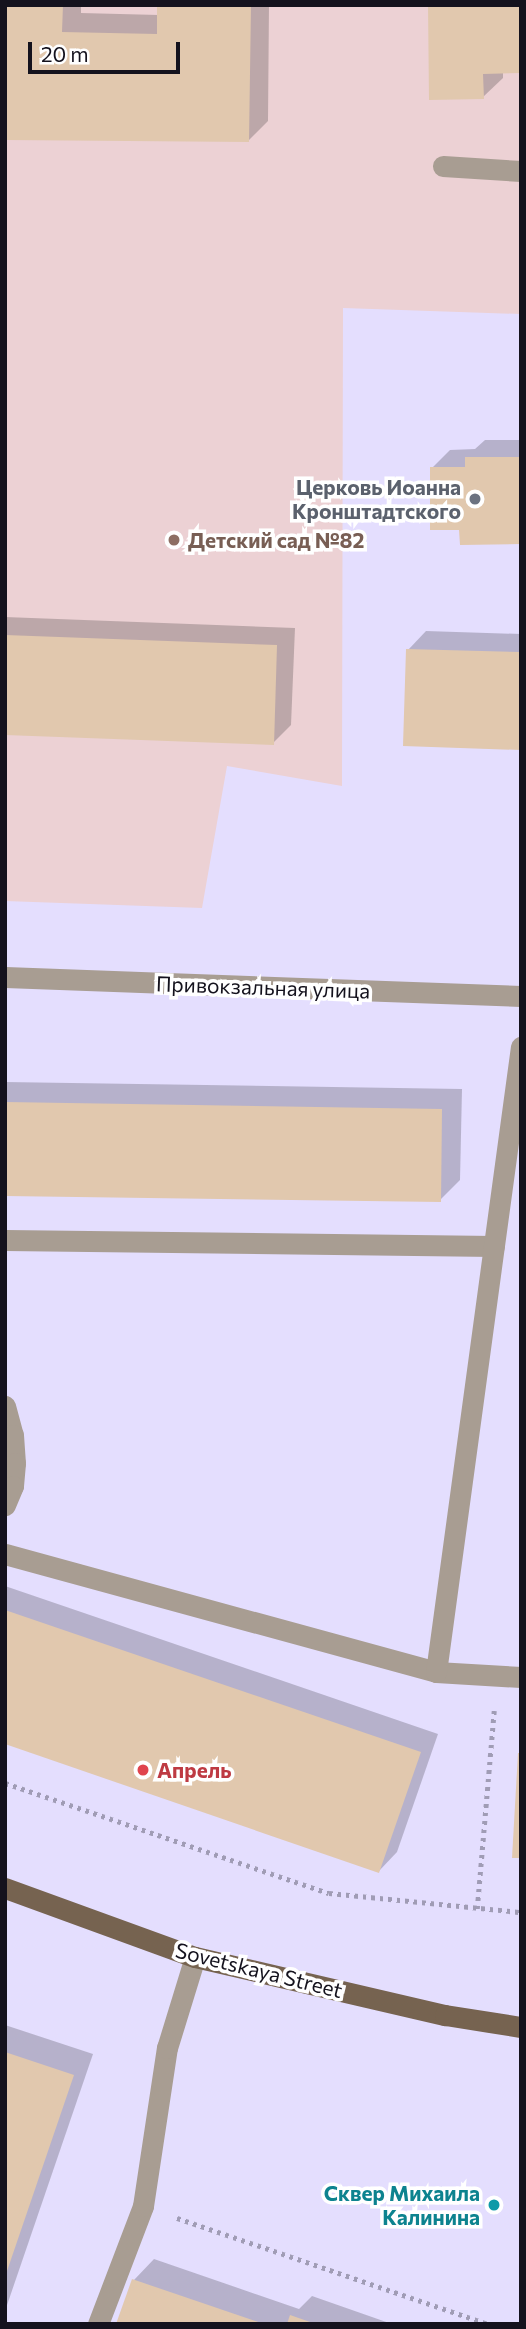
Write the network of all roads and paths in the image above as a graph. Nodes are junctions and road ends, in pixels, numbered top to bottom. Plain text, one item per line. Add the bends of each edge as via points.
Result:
1 (443, 166) dead end
2 (521, 171) edge
3 (5, 977) edge
4 (521, 996) edge
5 (521, 1048) edge
6 (5, 1240) edge
7 (494, 1246) junction
8 (5, 1406) edge
9 (5, 1505) edge
10 (5, 1554) edge
11 (436, 1672) junction
12 (497, 1676) junction
13 (521, 1677) edge
14 (5, 1783) edge
15 (5, 1888) edge
16 (477, 1909) junction
17 (521, 1912) edge
18 (195, 1957) junction
19 (521, 2027) edge
20 (143, 2206) junction
21 (97, 2324) edge
22 (488, 2324) edge

1 - 2 street
3 - 4 street, Привокзальная улица
5 - 7 street
6 - 7 street
7 - 11 street
8 - 9 street via 15,1463
10 - 11 street
11 - 12 street
12 - 13 street
12 - 16 path
14 - 16 path via 329,1892
15 - 18 main road, Sovetskaya Street
16 - 17 path
18 - 19 main road, Sovetskaya Street via 446,2015
18 - 20 street via 167,2048
20 - 21 street
20 - 22 path

